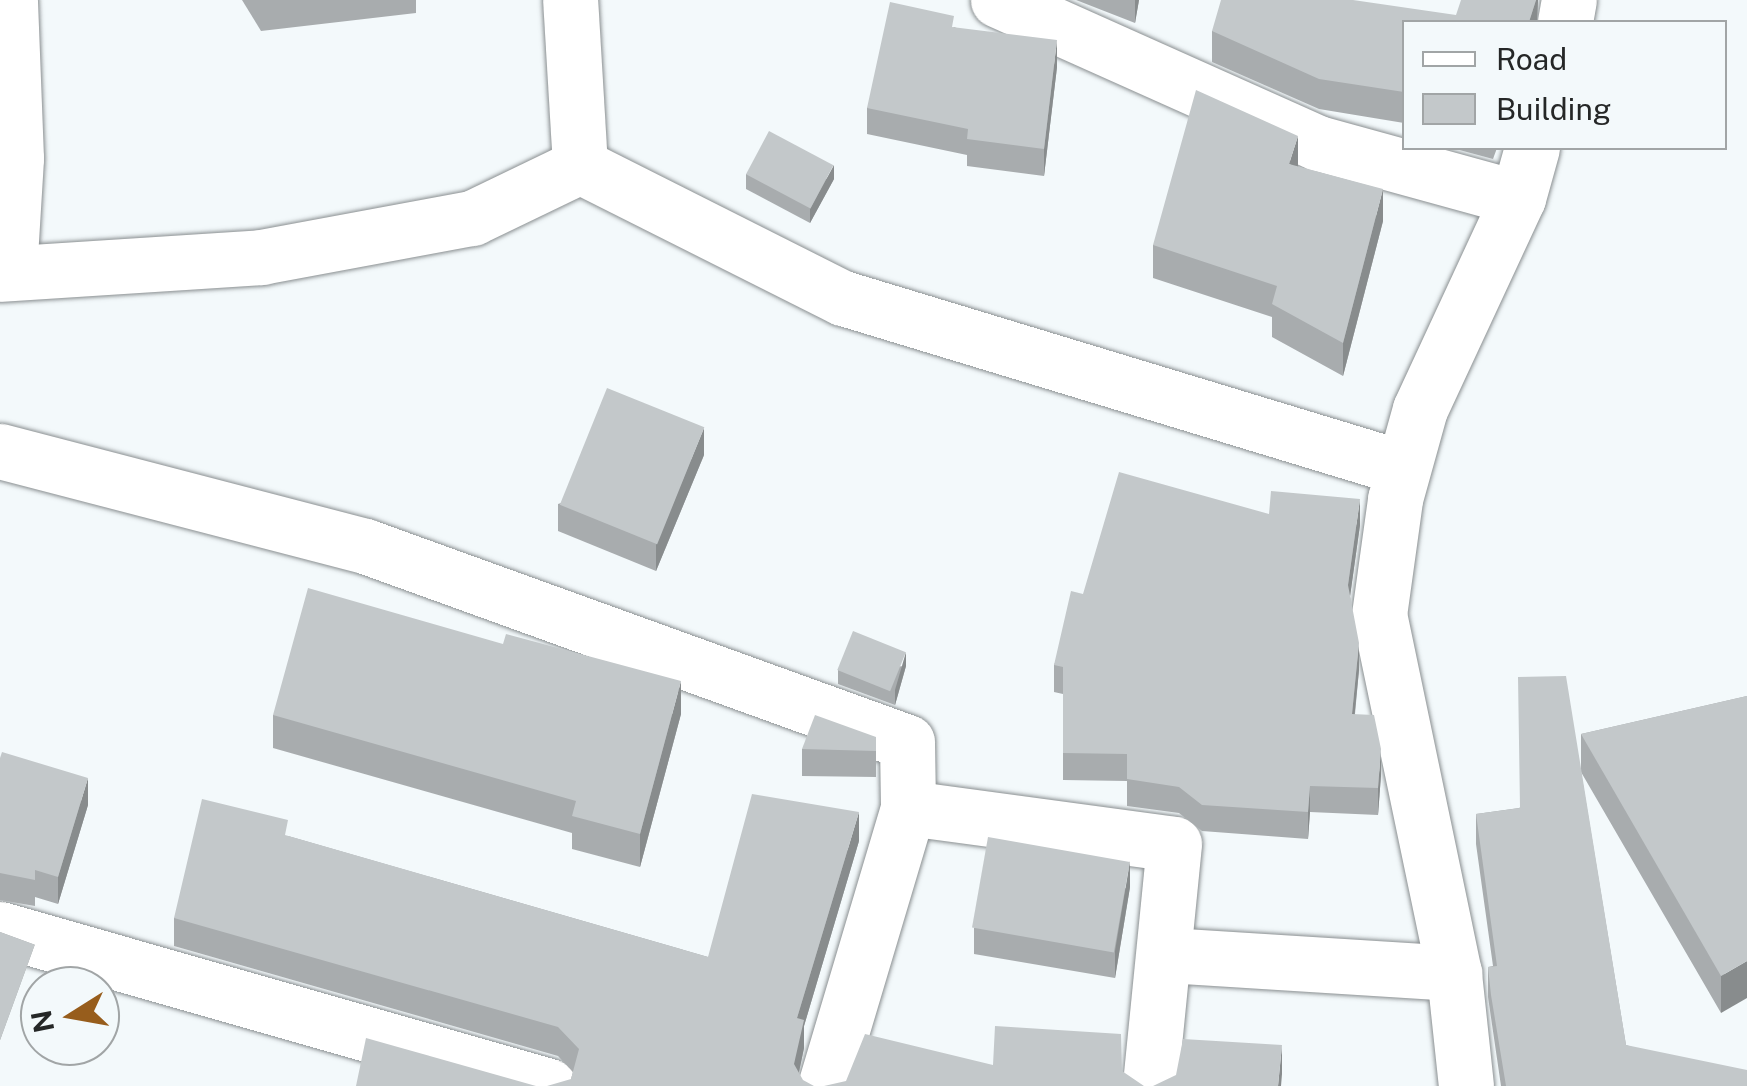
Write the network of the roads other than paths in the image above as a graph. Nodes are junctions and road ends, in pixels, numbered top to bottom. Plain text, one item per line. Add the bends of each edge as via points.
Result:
1 (10, 0) edge
2 (570, 0) edge
3 (998, 0) edge
4 (580, 166) junction
5 (1525, 173) edge
6 (4, 274) edge
7 (0, 451) edge
8 (1403, 468) junction
9 (908, 808) junction
10 (0, 929) edge
11 (1167, 955) junction
12 (1454, 973) junction
13 (549, 1086) edge
14 (825, 1086) edge
15 (1150, 1086) edge
16 (1466, 1086) edge

1 - 6 street via 16,158
2 - 4 street
3 - 5 street via 1318,143
4 - 6 street via 472,218 262,257
4 - 8 street via 843,298
5 - 8 street via 1420,409
7 - 9 street via 365,546 906,742
8 - 12 street via 1379,615
9 - 11 street via 1174,844
9 - 14 street
10 - 13 street
11 - 12 street
11 - 15 street
12 - 16 street

